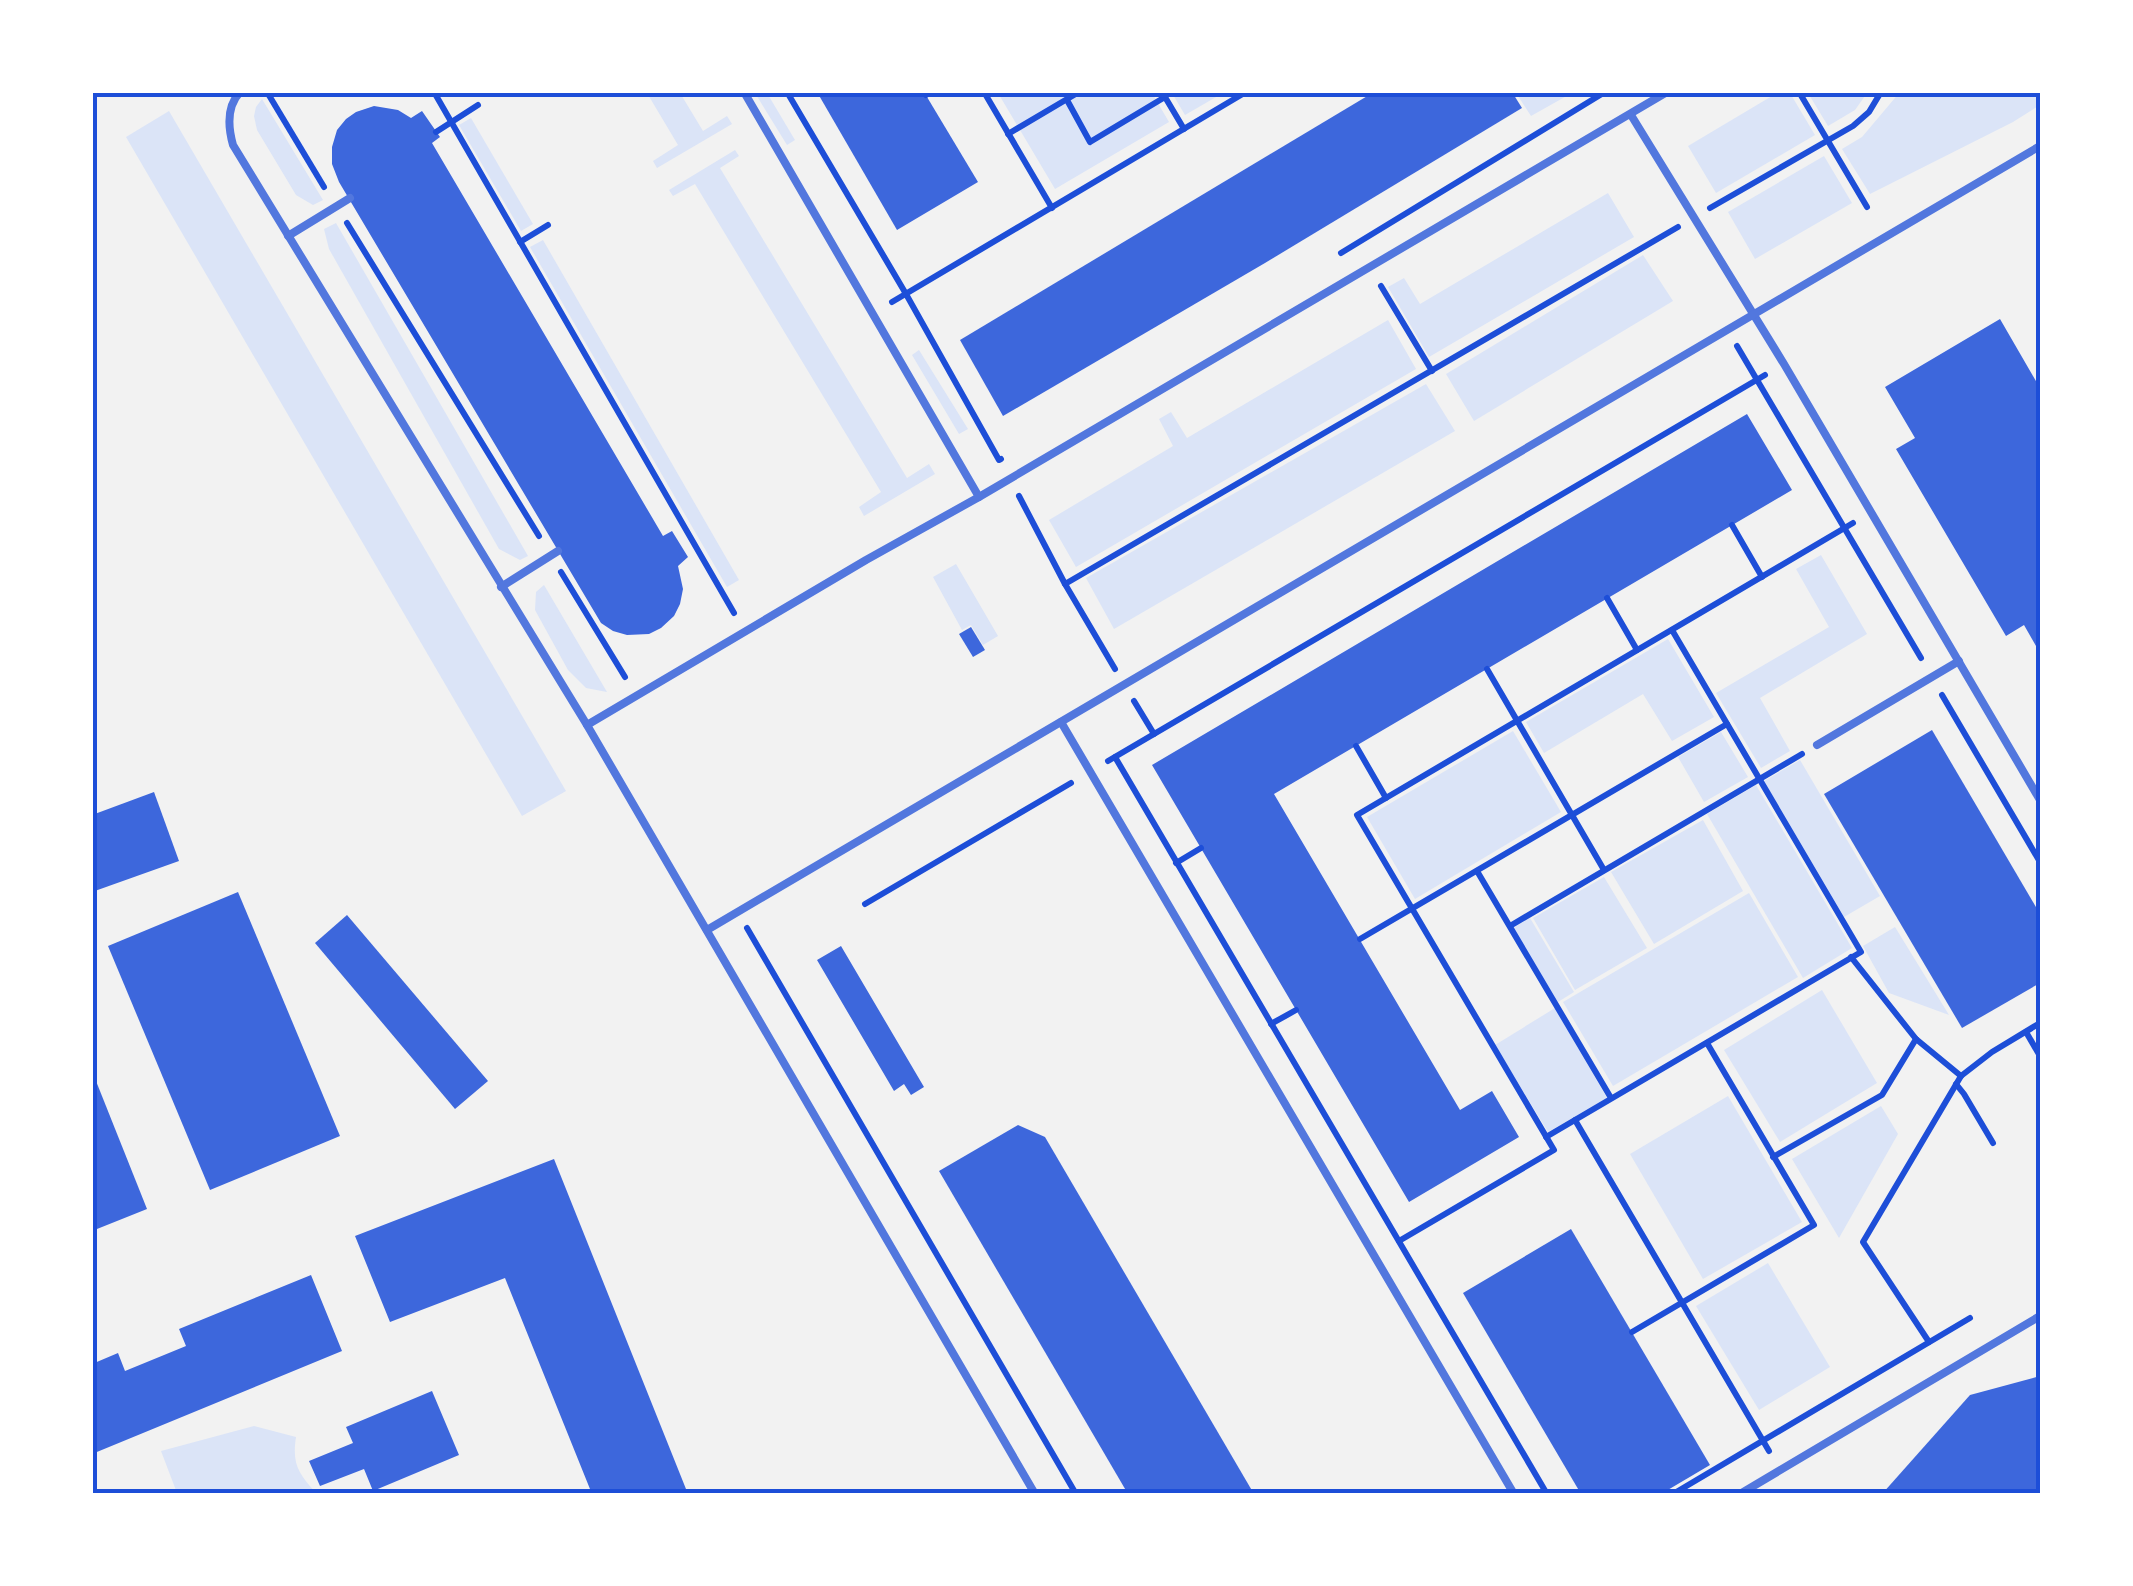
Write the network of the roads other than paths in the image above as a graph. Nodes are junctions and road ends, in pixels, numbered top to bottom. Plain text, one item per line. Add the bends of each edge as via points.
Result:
1 (240, 92) edge
2 (744, 92) edge
3 (1667, 92) edge
4 (1631, 114) junction
5 (2040, 146) edge
6 (350, 198) dead end
7 (288, 236) junction
8 (1755, 316) junction
9 (979, 497) junction
10 (555, 554) road end
11 (501, 587) junction
12 (1958, 661) junction
13 (1061, 722) junction
14 (587, 725) junction
15 (1817, 745) road end
16 (2040, 800) edge
17 (707, 930) junction
18 (2040, 1316) edge
19 (1035, 1494) edge
20 (1514, 1494) edge
21 (1740, 1494) edge

1 - 7 lane via 229,116 233,145
2 - 9 lane
3 - 4 lane
4 - 8 lane
4 - 9 lane
5 - 8 lane
6 - 7 lane
7 - 11 lane
8 - 12 lane
8 - 13 lane
9 - 14 lane
10 - 11 lane
11 - 14 lane
12 - 15 lane
12 - 16 lane
13 - 17 lane
13 - 20 lane
14 - 17 lane
17 - 19 lane
18 - 21 lane

